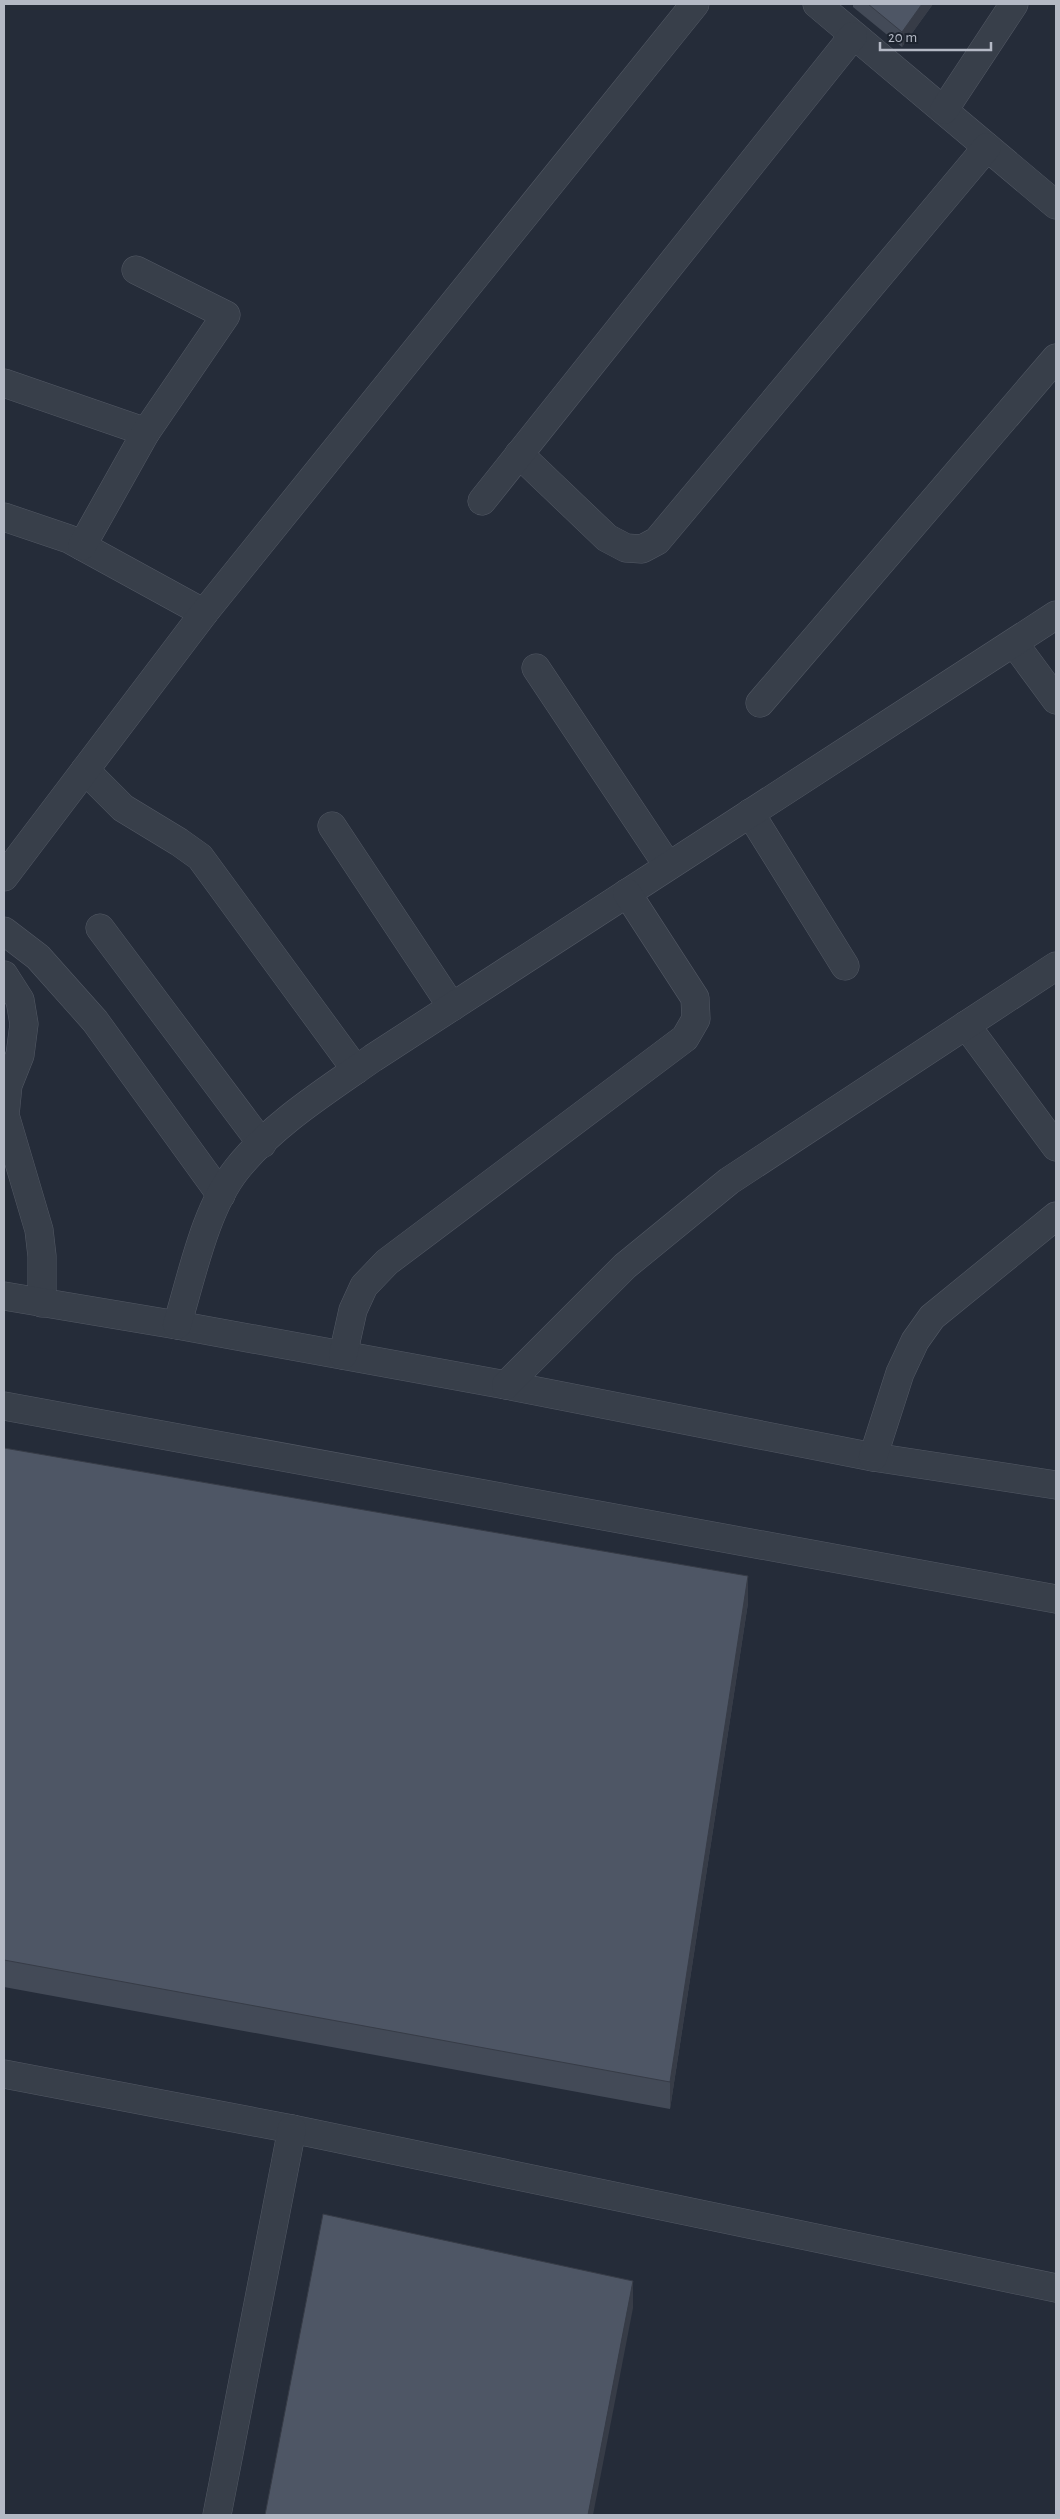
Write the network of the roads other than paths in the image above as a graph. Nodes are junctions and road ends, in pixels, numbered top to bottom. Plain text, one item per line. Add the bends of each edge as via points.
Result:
1 (695, 4) edge
2 (1014, 4) edge
3 (821, 5) edge
4 (853, 36) junction
5 (944, 110) junction
6 (987, 147) junction
7 (1056, 205) edge
8 (136, 270) dead end
9 (1056, 358) edge
10 (4, 383) edge
11 (146, 432) junction
12 (519, 454) junction
13 (482, 501) dead end
14 (4, 517) edge
15 (82, 546) junction
16 (204, 613) junction
17 (1056, 615) edge
18 (1014, 643) junction
19 (536, 668) dead end
20 (1056, 700) edge
21 (760, 703) dead end
22 (85, 770) junction
23 (750, 813) junction
24 (332, 826) dead end
25 (668, 866) junction
26 (4, 877) edge
27 (627, 893) junction
28 (100, 928) dead end
29 (4, 931) edge
30 (845, 966) dead end
31 (1056, 966) edge
32 (4, 975) edge
33 (452, 1007) junction
34 (966, 1025) junction
35 (356, 1070) junction
36 (262, 1144) junction
37 (1056, 1147) edge
38 (221, 1195) junction
39 (1056, 1216) edge
40 (4, 1296) edge
41 (42, 1303) junction
42 (177, 1325) junction
43 (343, 1355) junction
44 (506, 1385) junction
45 (4, 1406) edge
46 (873, 1457) junction
47 (1056, 1485) edge
48 (1056, 1599) edge
49 (4, 2074) edge
50 (292, 2129) junction
51 (1056, 2288) edge
52 (217, 2515) edge

1 - 16 street
2 - 5 street
3 - 4 street
4 - 5 street
4 - 12 street
5 - 6 street
6 - 7 street
6 - 12 street via 657,541 642,549 626,548 607,538
8 - 11 street via 226,315
9 - 21 street
10 - 11 street
11 - 15 street
12 - 13 street
14 - 15 street
15 - 16 street
16 - 22 street
17 - 18 street
18 - 20 street
18 - 23 street
19 - 25 street
22 - 26 street
22 - 35 street via 123,808 200,857
23 - 25 street
23 - 30 street
24 - 33 street
25 - 27 street
27 - 33 street
27 - 43 street via 695,998 696,1019 685,1038 387,1262 364,1286 353,1310
28 - 36 street
29 - 38 street via 38,957 95,1021
31 - 34 street
32 - 41 street via 20,1000 24,1024 20,1055 8,1085 5,1115 39,1230
33 - 35 street
34 - 37 street
34 - 44 street via 729,1181 625,1266
35 - 36 street via 278,1127
36 - 38 street via 237,1169
38 - 42 street via 206,1231
39 - 46 street via 932,1317 915,1340 900,1373
40 - 41 street
41 - 42 street
42 - 43 street
43 - 44 street
44 - 46 street
45 - 48 street
46 - 47 street
49 - 50 street
50 - 51 street
50 - 52 street

